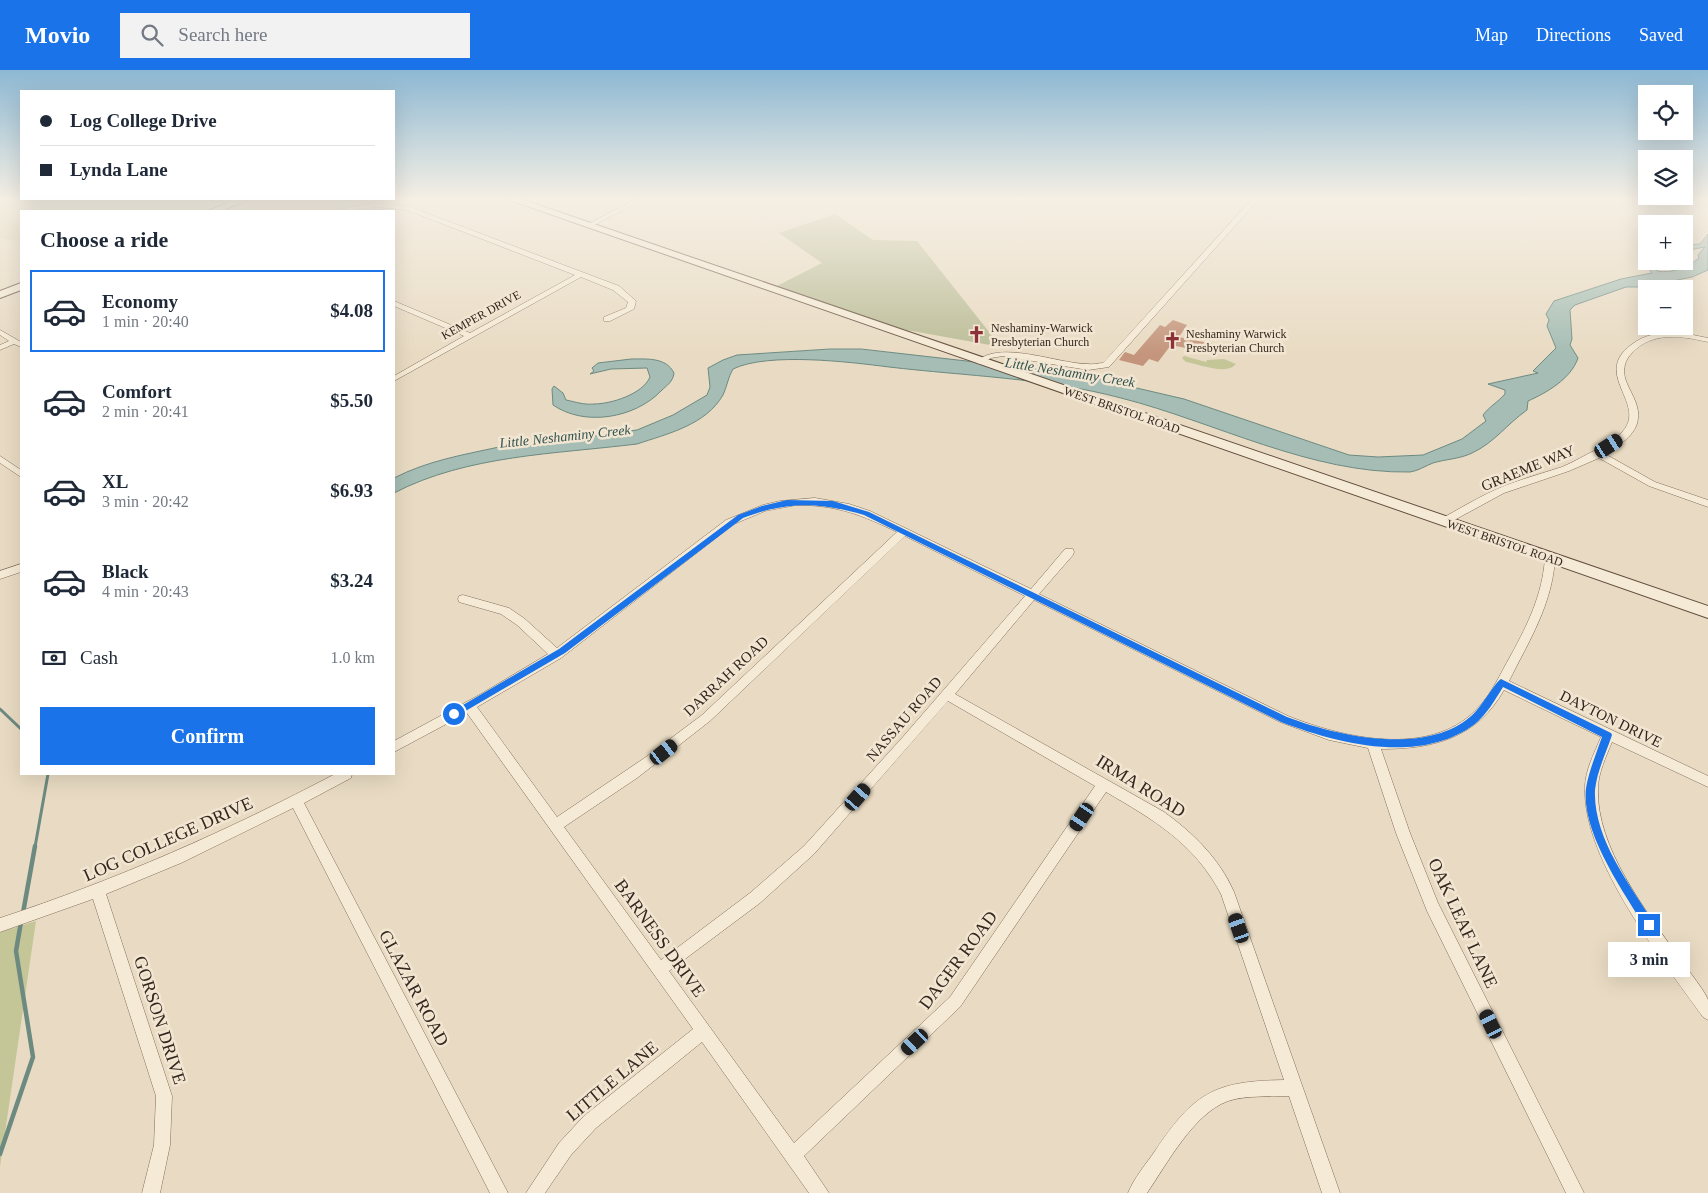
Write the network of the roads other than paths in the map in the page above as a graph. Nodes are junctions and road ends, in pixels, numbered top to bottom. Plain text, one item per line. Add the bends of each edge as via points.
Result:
1 (519, 250) edge
2 (658, 250) edge
3 (1210, 250) edge
4 (581, 274) junction
5 (20, 286) edge
6 (0, 295) edge
7 (395, 303) edge
8 (607, 319) dead end
9 (0, 332) edge
10 (470, 336) junction
11 (1708, 340) edge
12 (18, 343) edge
13 (0, 348) edge
14 (980, 362) junction
15 (395, 378) edge
16 (1598, 453) junction
17 (0, 458) edge
18 (20, 473) edge
19 (1708, 504) edge
20 (1444, 522) junction
21 (903, 532) junction
22 (1069, 552) dead end
23 (1550, 559) junction
24 (20, 568) edge
25 (0, 575) edge
26 (1033, 596) junction
27 (462, 599) dead end
28 (1708, 612) edge
29 (557, 654) junction
30 (1501, 683) junction
31 (947, 695) junction
32 (469, 706) junction
33 (1608, 735) junction
34 (1373, 743) junction
35 (395, 746) edge
36 (344, 775) edge
37 (1708, 782) edge
38 (1104, 784) junction
39 (296, 801) junction
40 (555, 825) junction
41 (98, 890) junction
42 (6, 923) edge
43 (660, 970) junction
44 (1708, 1012) edge
45 (703, 1031) junction
46 (1294, 1088) junction
47 (793, 1155) junction
48 (152, 1193) edge
49 (499, 1193) edge
50 (535, 1193) edge
51 (820, 1193) edge
52 (1137, 1193) edge
53 (1331, 1193) edge
54 (1575, 1193) edge

1 - 4 street
2 - 14 main road, WEST BRISTOL ROAD
3 - 14 street via 1106,365 1097,368 1003,354 989,356
4 - 8 street via 616,288 632,301 630,309
4 - 10 street, KEMPER DRIVE
5 - 6 main road
7 - 10 street
9 - 12 street
10 - 15 street, KEMPER DRIVE
11 - 16 street, GRAEME WAY via 1662,334 1629,351 1620,372 1634,406 1633,423 1625,435
12 - 13 street
14 - 20 main road, WEST BRISTOL ROAD
16 - 19 street via 1652,484
16 - 20 street, GRAEME WAY via 1560,471 1500,492
17 - 18 street
20 - 23 main road, WEST BRISTOL ROAD
21 - 26 street
21 - 29 street via 860,511 833,504 787,502 752,511 730,522
21 - 40 street, DARRAH ROAD via 698,724 628,778
22 - 26 street, NASSAU ROAD
23 - 28 main road, WEST BRISTOL ROAD
23 - 30 street via 1544,600
24 - 25 street
26 - 31 street, NASSAU ROAD
26 - 34 street via 1295,724 1342,739
27 - 29 street via 505,611
29 - 32 street
30 - 33 street, DAYTON DRIVE
30 - 34 street via 1484,710 1461,728 1416,742
31 - 38 street, IRMA ROAD
31 - 43 street, NASSAU ROAD via 808,850 755,898
32 - 35 street
32 - 40 street, BARNESS DRIVE
33 - 37 street, DAYTON DRIVE
33 - 44 street via 1591,790 1602,842 1630,896
34 - 54 street, OAK LEAF LANE via 1409,850 1432,906
36 - 39 street, LOG COLLEGE DRIVE
38 - 46 street, IRMA ROAD via 1172,825 1208,860 1221,879
38 - 47 street, DAGER ROAD via 954,1002
39 - 41 street, LOG COLLEGE DRIVE via 201,847
39 - 49 street, GLAZAR ROAD
40 - 43 street, BARNESS DRIVE
41 - 42 street, LOG COLLEGE DRIVE
41 - 48 street, GORSON DRIVE via 164,1096 163,1147
43 - 45 street, BARNESS DRIVE
45 - 47 street, BARNESS DRIVE
45 - 50 street, LITTLE LANE via 590,1122
46 - 52 street via 1236,1092 1209,1101 1195,1112
46 - 53 street, IRMA ROAD
47 - 51 street, BARNESS DRIVE

